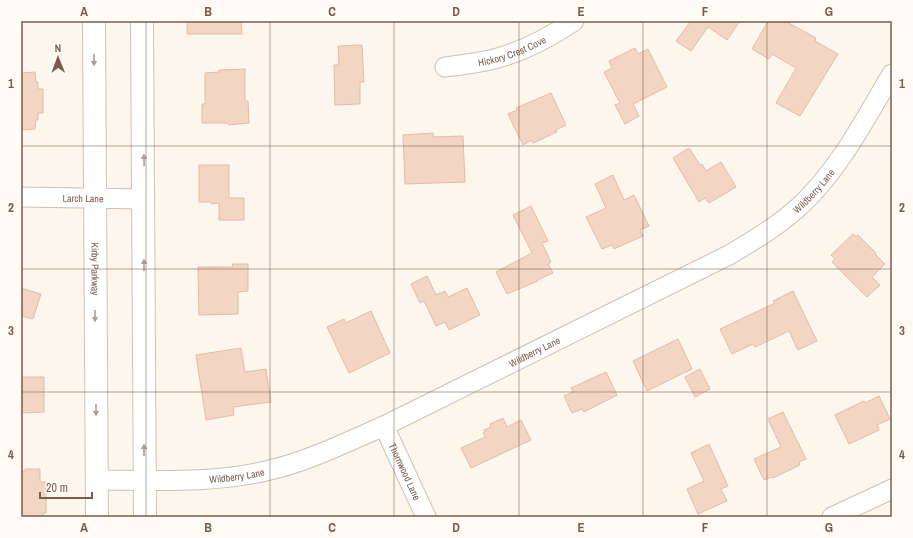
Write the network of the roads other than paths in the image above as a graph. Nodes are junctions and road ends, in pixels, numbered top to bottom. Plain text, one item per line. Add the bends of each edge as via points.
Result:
1 (94, 21) edge
2 (142, 21) edge
3 (574, 21) edge
4 (445, 67) dead end
5 (892, 74) edge
6 (21, 197) edge
7 (94, 198) junction
8 (144, 199) junction
9 (384, 426) junction
10 (96, 480) junction
11 (144, 480) junction
12 (892, 489) edge
13 (97, 517) edge
14 (145, 517) edge
15 (426, 517) edge
16 (832, 517) edge

1 -> 7 main road, Kirby Parkway
8 -> 2 main road
3 - 4 street, Hickory Crest Cove via 509,54 476,63
5 - 9 street, Wildberry Lane via 832,170 802,204 774,226 729,255
6 - 7 street, Larch Lane
7 - 8 street, Larch Lane
7 -> 10 main road, Kirby Parkway
11 -> 8 main road
9 - 11 street, Wildberry Lane via 299,462 271,470 219,478
9 - 15 street, Thornwood Lane
10 - 11 street, Wildberry Lane
10 - 13 main road, Kirby Parkway
11 - 14 main road
12 - 16 street

